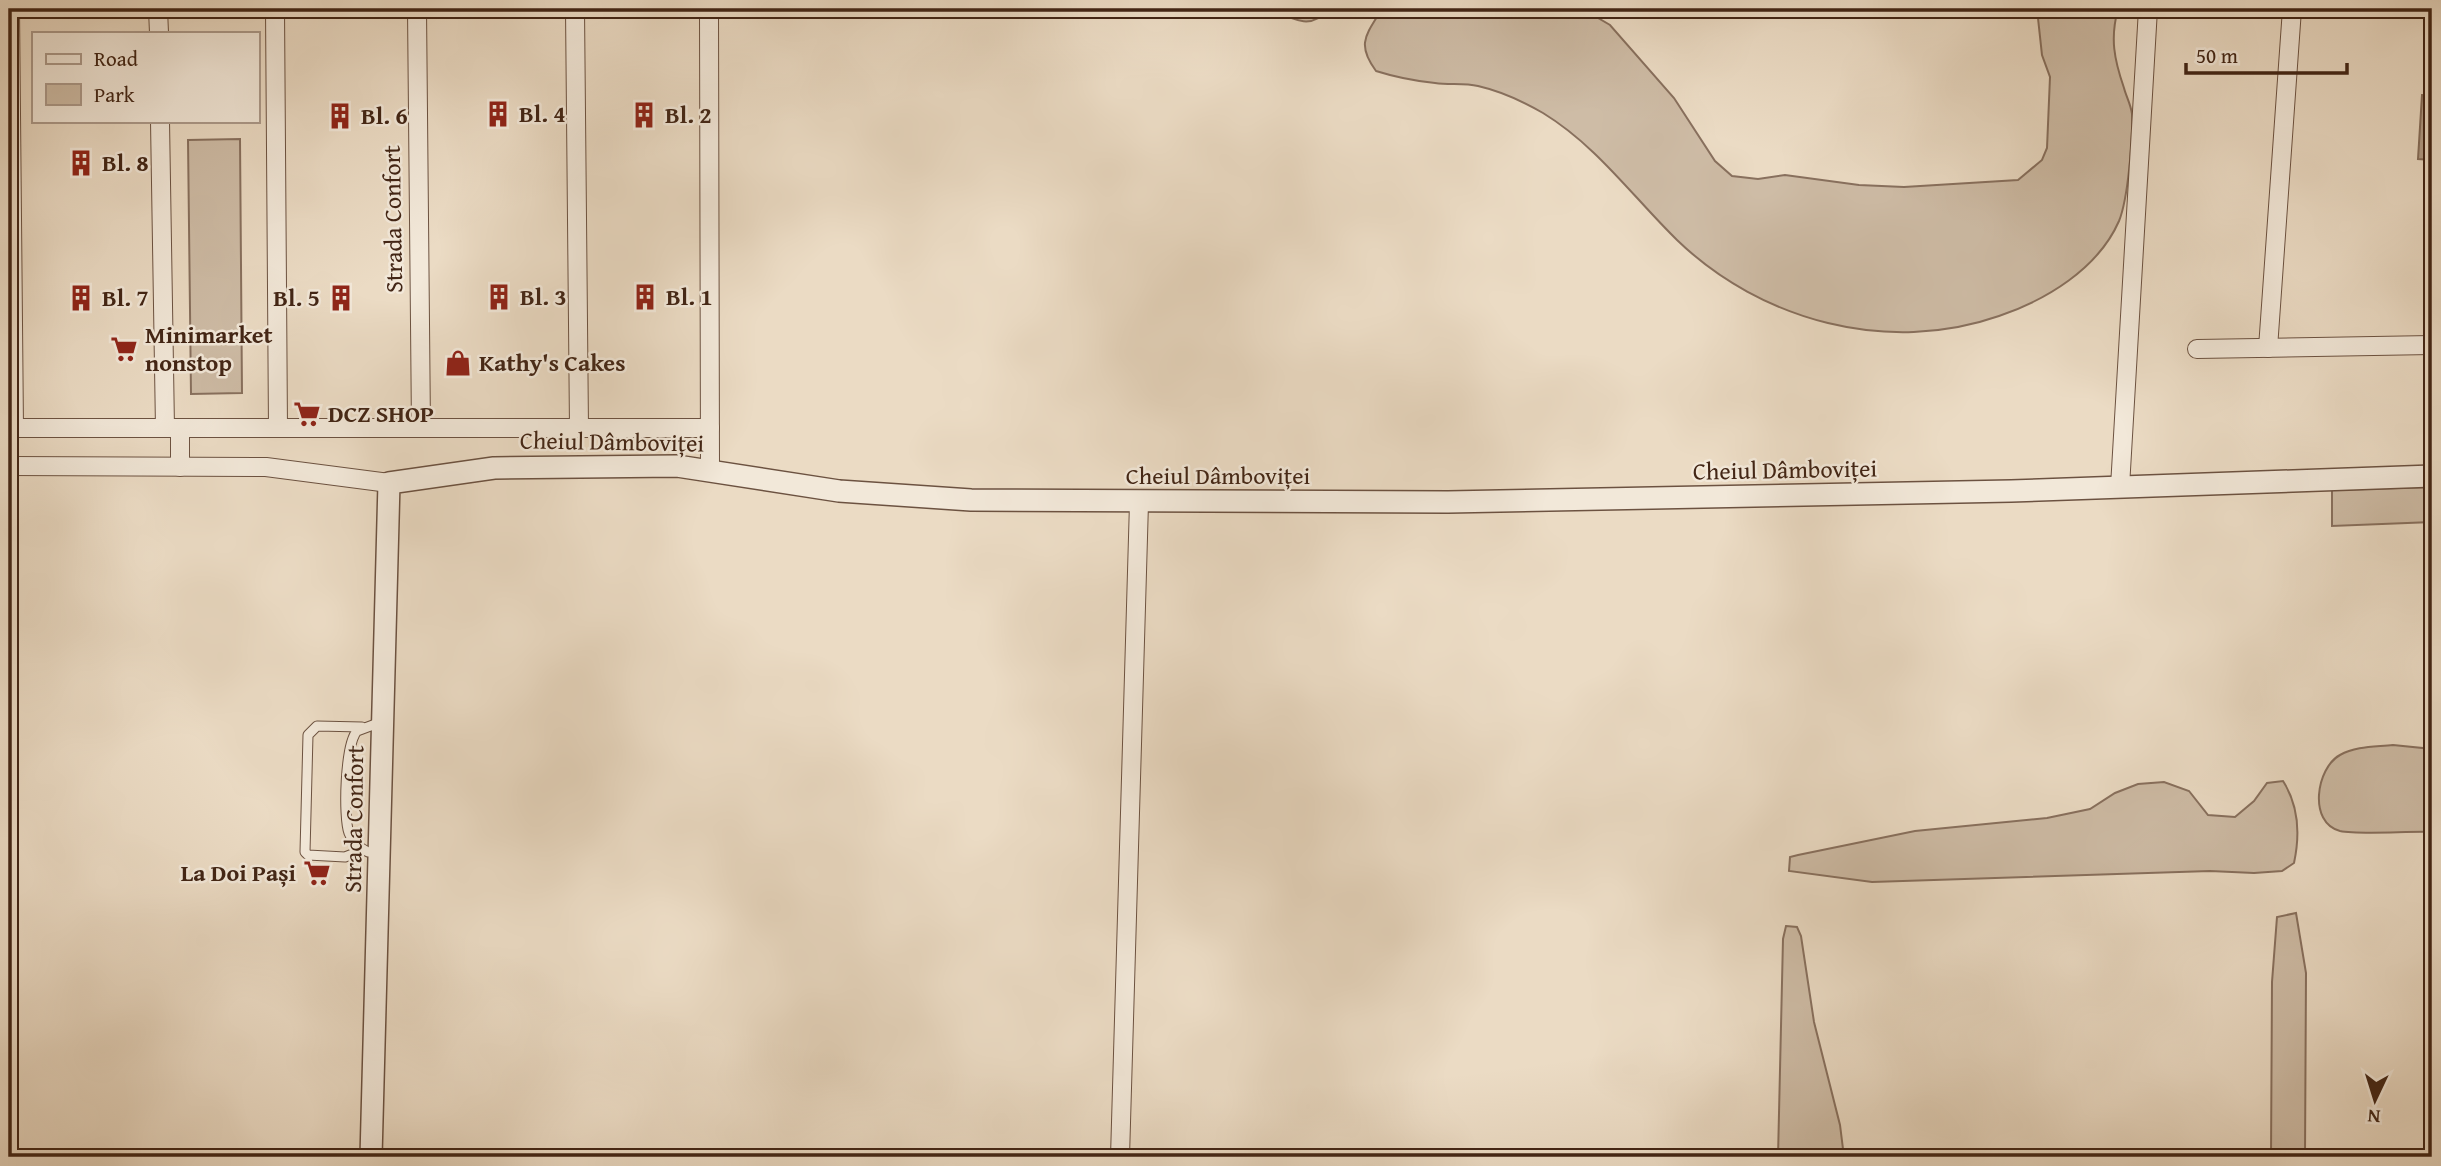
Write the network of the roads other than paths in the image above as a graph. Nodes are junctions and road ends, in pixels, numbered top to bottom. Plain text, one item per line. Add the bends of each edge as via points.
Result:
1 (10, 9) edge
2 (158, 9) edge
3 (275, 9) edge
4 (417, 9) edge
5 (575, 9) edge
6 (709, 9) edge
7 (2148, 9) edge
8 (2292, 9) edge
9 (159, 32) edge
10 (160, 122) edge
11 (2432, 345) edge
12 (2268, 348) junction
13 (2197, 349) dead end
14 (11, 428) edge
15 (173, 428) junction
16 (278, 428) junction
17 (421, 428) junction
18 (579, 428) junction
19 (710, 428) junction
20 (9, 466) edge
21 (180, 467) junction
22 (710, 469) junction
23 (2432, 476) edge
24 (389, 483) junction
25 (2120, 487) junction
26 (1139, 503) junction
27 (372, 725) junction
28 (371, 854) junction
29 (371, 1157) edge
30 (1120, 1157) edge

1 - 14 street
2 - 9 street
3 - 16 street
4 - 17 street, Strada Confort
5 - 18 street
6 - 19 street
7 - 25 street
8 - 12 street
10 - 15 street
11 - 12 street
12 - 13 street
14 - 15 street
15 - 16 street
15 - 21 street
16 - 17 street
17 - 18 street
18 - 19 street
19 - 22 street
20 - 21 street, Cheiul Dâmboviței
21 - 24 street, Cheiul Dâmboviței via 288,469
22 - 24 street, Cheiul Dâmboviței via 535,466
22 - 26 street, Cheiul Dâmboviței via 874,495
23 - 25 street, Cheiul Dâmboviței
24 - 27 street, Strada Confort
25 - 26 street, Cheiul Dâmboviței via 1595,501
26 - 30 street
27 - 28 street, Strada Confort
27 - 28 lane via 352,736 347,824 352,839
27 - 28 lane via 317,726 308,735 305,852 345,857
28 - 29 street, Strada Confort

